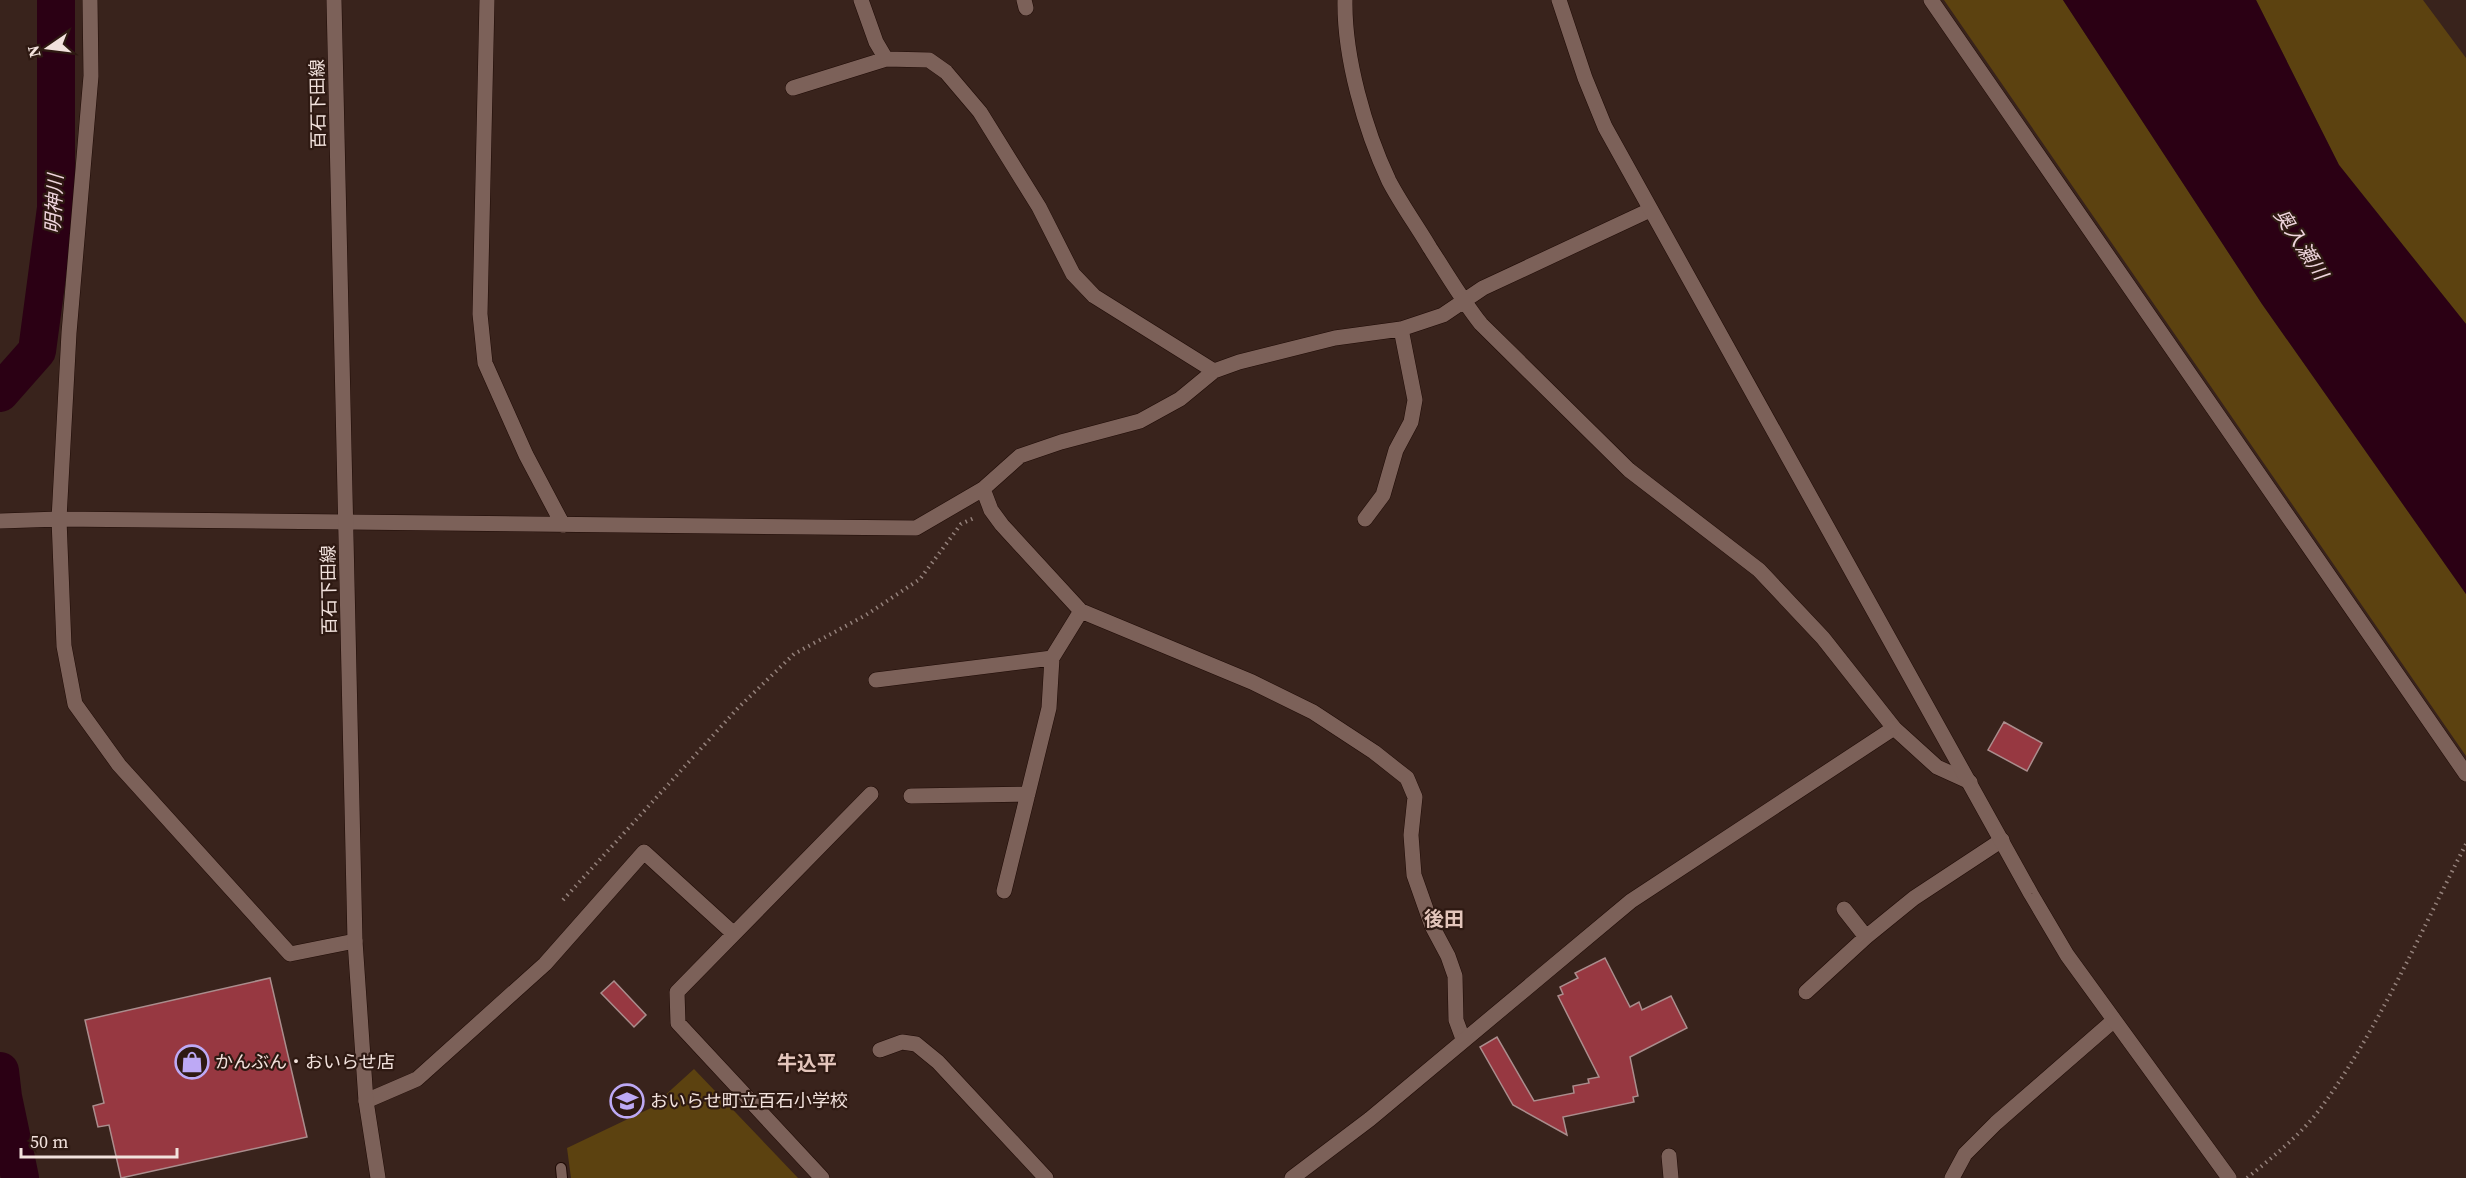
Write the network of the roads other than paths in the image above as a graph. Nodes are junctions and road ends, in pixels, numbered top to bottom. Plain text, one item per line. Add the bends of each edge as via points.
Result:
1 (90, 0) edge
2 (334, 0) edge
3 (487, 0) edge
4 (861, 0) edge
5 (1346, 0) edge
6 (1559, 0) edge
7 (1931, 0) edge
8 (886, 59) junction
9 (793, 88) dead end
10 (1650, 210) junction
11 (1464, 302) junction
12 (1401, 329) junction
13 (1214, 371) junction
14 (983, 489) junction
15 (59, 519) junction
16 (1365, 519) dead end
17 (0, 521) edge
18 (348, 523) junction
19 (563, 525) junction
20 (1081, 610) junction
21 (1053, 658) junction
22 (876, 680) dead end
23 (1894, 728) junction
24 (2466, 774) edge
25 (1970, 782) junction
26 (871, 794) dead end
27 (1028, 794) junction
28 (911, 796) dead end
29 (2002, 840) junction
30 (1004, 891) dead end
31 (1844, 909) dead end
32 (734, 934) junction
33 (1866, 937) junction
34 (355, 941) junction
35 (1806, 992) dead end
36 (2113, 1021) junction
37 (1463, 1039) junction
38 (880, 1050) dead end
39 (366, 1101) junction
40 (1669, 1156) dead end
41 (378, 1178) edge
42 (822, 1178) edge
43 (1046, 1178) edge
44 (1292, 1178) edge
45 (1671, 1178) edge
46 (1952, 1178) edge
47 (2229, 1178) edge

1 - 15 street via 91,76 69,333
2 - 18 street, 百石下田線
3 - 19 street via 480,314 485,363
4 - 8 street
5 - 11 street via 1352,70 1390,182
6 - 10 street via 1605,127
7 - 24 street
8 - 9 street
8 - 13 street via 929,60 946,72 980,112 1039,207 1073,274 1094,296
10 - 11 street via 1482,288
10 - 25 street
11 - 12 street via 1443,315
11 - 23 street via 1481,324 1629,470 1759,570 1823,638
12 - 13 street via 1335,338
12 - 16 street via 1415,400 1411,422 1396,450 1383,495
13 - 14 street via 1180,399 1140,421 1020,456
14 - 19 street via 916,528
14 - 20 street via 1002,525
15 - 17 street
15 - 18 street
15 - 34 street via 64,646 75,704 119,765 290,954
18 - 19 street
18 - 34 street, 百石下田線
20 - 21 street
20 - 37 street via 1313,712 1407,778 1415,797 1411,835 1414,875 1455,976 1456,1020
21 - 22 street
21 - 27 street via 1049,708
23 - 25 street via 1937,767
23 - 37 street via 1631,901
25 - 29 street
26 - 32 street
27 - 28 street
27 - 30 street
29 - 33 street via 1914,898
29 - 36 street via 2067,955
31 - 33 street
32 - 39 street via 644,852 545,964 417,1079
32 - 42 street via 676,992 678,1023
33 - 35 street
34 - 39 street, 百石下田線
36 - 46 street via 1996,1123 1965,1154
36 - 47 street
37 - 44 street via 1370,1119
38 - 43 street via 902,1042 916,1044 938,1062
39 - 41 street, 百石下田線
40 - 45 street

